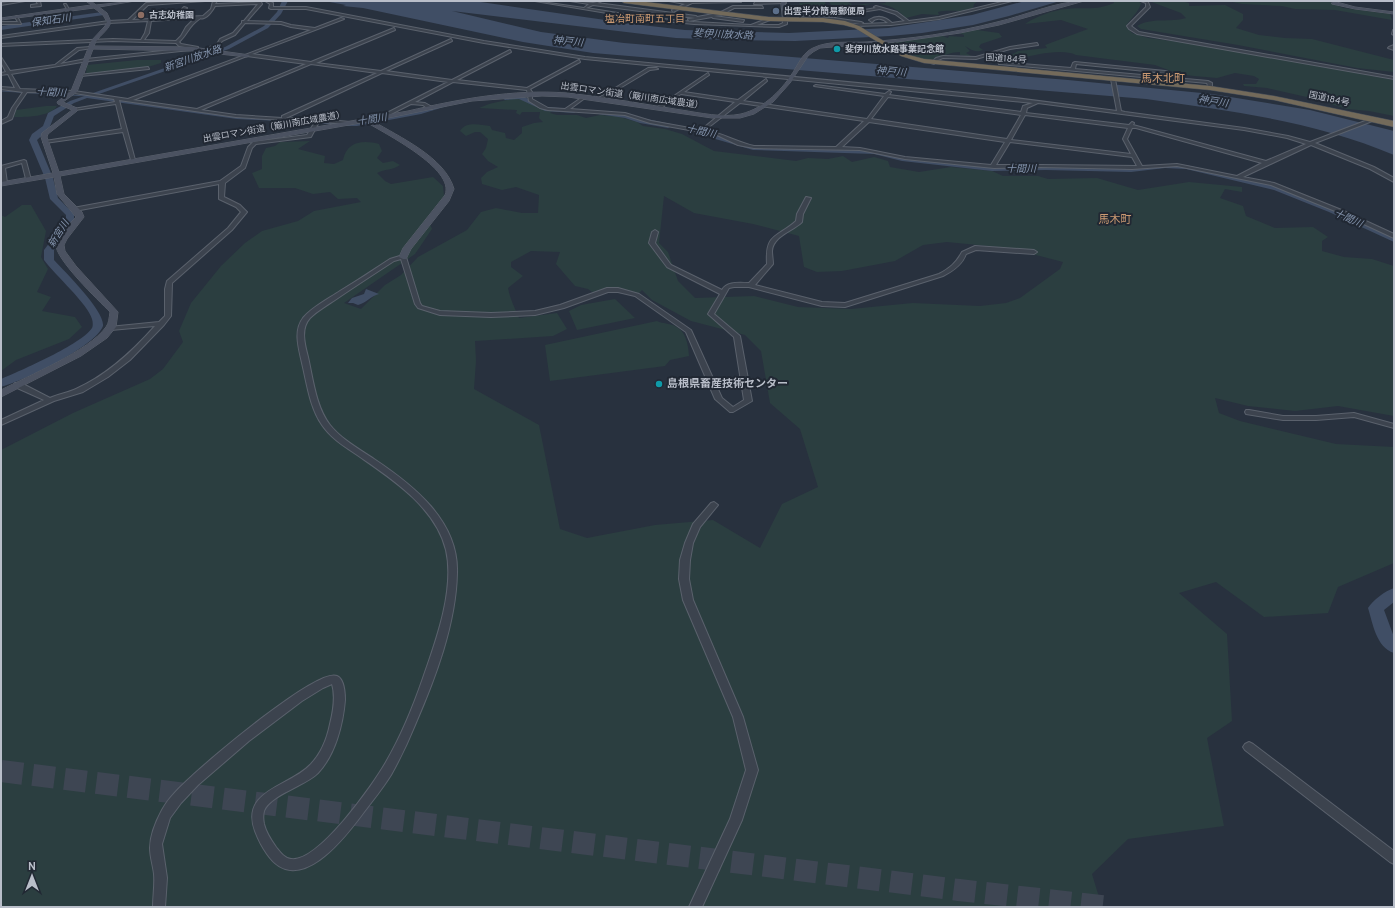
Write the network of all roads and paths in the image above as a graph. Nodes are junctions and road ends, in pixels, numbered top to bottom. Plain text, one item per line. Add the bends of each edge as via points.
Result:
1 (23, 1) edge
2 (38, 1) edge
3 (88, 1) edge
4 (132, 1) edge
5 (143, 1) edge
6 (203, 1) edge
7 (267, 1) edge
8 (537, 1) edge
9 (572, 1) edge
10 (600, 1) edge
11 (624, 1) edge
12 (673, 1) edge
13 (1010, 1) edge
14 (1082, 1) edge
15 (1143, 1) edge
16 (1335, 1) edge
17 (15, 2) junction
18 (260, 2) edge
19 (715, 2) edge
20 (762, 2) edge
21 (784, 2) edge
22 (215, 3) edge
23 (689, 3) junction
24 (1, 4) edge
25 (147, 4) junction
26 (593, 4) junction
27 (65, 5) dead end
28 (32, 6) dead end
29 (95, 6) junction
30 (873, 6) dead end
31 (717, 7) dead end
32 (762, 7) junction
33 (185, 8) dead end
34 (271, 8) junction
35 (299, 8) junction
36 (679, 8) junction
37 (730, 8) junction
38 (784, 8) junction
39 (881, 8) junction
40 (19, 9) dead end
41 (69, 10) junction
42 (722, 10) junction
43 (667, 13) junction
44 (799, 13) junction
45 (1394, 13) edge
46 (755, 14) junction
47 (336, 16) junction
48 (708, 16) junction
49 (828, 16) junction
50 (17, 17) junction
51 (199, 17) junction
52 (658, 18) junction
53 (701, 18) junction
54 (1, 19) edge
55 (168, 19) junction
56 (342, 19) junction
57 (694, 19) junction
58 (769, 19) junction
59 (832, 19) junction
60 (150, 20) junction
61 (358, 20) junction
62 (737, 20) junction
63 (786, 20) junction
64 (129, 21) junction
65 (872, 21) dead end
66 (109, 22) junction
67 (243, 22) junction
68 (908, 22) junction
69 (1, 23) edge
70 (730, 24) junction
71 (758, 24) junction
72 (891, 24) junction
73 (883, 25) junction
74 (387, 26) junction
75 (751, 26) junction
76 (856, 26) junction
77 (315, 29) junction
78 (394, 29) junction
79 (409, 30) junction
80 (1, 37) edge
81 (444, 37) junction
82 (451, 40) junction
83 (93, 41) junction
84 (142, 41) junction
85 (881, 41) junction
86 (468, 42) junction
87 (179, 44) junction
88 (1037, 44) dead end
89 (1, 45) edge
90 (90, 48) junction
91 (171, 49) junction
92 (195, 49) junction
93 (208, 50) junction
94 (510, 51) junction
95 (248, 55) junction
96 (1, 58) edge
97 (86, 60) junction
98 (579, 61) junction
99 (311, 63) junction
100 (933, 63) junction
101 (999, 63) dead end
102 (56, 65) junction
103 (633, 65) junction
104 (148, 68) dead end
105 (648, 69) junction
106 (672, 69) junction
107 (688, 70) junction
108 (1056, 70) junction
109 (381, 72) junction
110 (9, 73) junction
111 (1, 74) edge
112 (708, 74) junction
113 (732, 74) junction
114 (81, 75) junction
115 (768, 78) junction
116 (1394, 78) edge
117 (790, 79) junction
118 (1113, 79) junction
119 (453, 81) junction
120 (796, 84) dead end
121 (812, 86) dead end
122 (1, 88) edge
123 (1210, 88) junction
124 (18, 90) junction
125 (26, 91) junction
126 (921, 91) junction
127 (74, 92) junction
128 (528, 92) junction
129 (681, 93) junction
130 (887, 96) junction
131 (584, 97) junction
132 (116, 98) junction
133 (599, 99) junction
134 (128, 100) junction
135 (739, 101) junction
136 (118, 103) junction
137 (412, 103) junction
138 (1057, 103) junction
139 (767, 105) junction
140 (72, 108) junction
141 (430, 108) junction
142 (658, 108) junction
143 (198, 110) junction
144 (566, 110) junction
145 (1023, 114) junction
146 (1132, 115) junction
147 (720, 117) junction
148 (384, 118) junction
149 (281, 119) junction
150 (318, 120) junction
151 (367, 120) junction
152 (868, 120) junction
153 (1372, 120) junction
154 (1, 123) edge
155 (350, 123) junction
156 (1394, 124) edge
157 (1130, 126) junction
158 (124, 130) junction
159 (313, 130) junction
160 (703, 130) junction
161 (1008, 140) junction
162 (45, 142) junction
163 (1314, 142) junction
164 (838, 148) junction
165 (1134, 156) junction
166 (133, 160) junction
167 (1266, 163) junction
168 (1, 167) edge
169 (994, 167) junction
170 (1140, 167) junction
171 (50, 175) junction
172 (1238, 178) junction
173 (29, 179) junction
174 (1394, 180) edge
175 (222, 182) junction
176 (2, 184) edge
177 (808, 198) dead end
178 (75, 209) junction
179 (655, 232) dead end
180 (1394, 236) edge
181 (1034, 252) dead end
182 (403, 257) junction
183 (751, 286) junction
184 (724, 294) junction
185 (162, 324) junction
186 (111, 328) junction
187 (18, 385) junction
188 (1, 394) edge
189 (49, 400) junction
190 (1249, 412) dead end
191 (1, 423) edge
192 (1394, 426) edge
193 (714, 505) dead end
194 (1249, 747) dead end
195 (1394, 858) edge
196 (159, 907) edge
197 (695, 907) edge

1 - 17 street
2 - 28 street via 40,5
3 - 29 street
4 - 29 street
5 - 25 street
6 - 25 street
7 - 34 street via 272,4
8 - 75 street via 670,21
9 - 26 street
10 - 26 street
11 - 36 highway, 国道184号
12 - 23 street
13 - 68 street via 949,16
14 - 85 street, 出雲ロマン街道（簸川南広域農道） via 995,24 922,38
15 - 116 street via 1148,7 1129,26 1138,33
16 - 45 street via 1334,3 1355,8
17 - 24 street
17 - 40 street
18 - 22 street
18 - 34 street
18 - 67 street
19 - 20 street
19 - 23 street
20 - 21 street
20 - 32 street
21 - 38 street
22 - 51 street via 207,15
23 - 31 street
23 - 36 street
25 - 64 street
26 - 43 street
26 - 52 street via 585,7
27 - 41 street
29 - 41 street
29 - 66 street via 105,14
30 - 39 street
32 - 37 street
32 - 46 street via 762,13
33 - 55 street
34 - 35 street
35 - 47 street
35 - 115 street via 537,52
36 - 42 highway, 国道184号
36 - 43 street
37 - 42 street
37 - 42 street
37 - 46 street
38 - 44 street
38 - 63 street
39 - 49 street
39 - 68 street via 896,13
41 - 50 street
42 - 46 highway, 国道184号
42 - 48 street
43 - 52 street
43 - 53 street
44 - 49 street
44 - 59 street via 812,18
46 - 58 highway, 国道184号
47 - 56 street
47 - 61 street
48 - 53 street
48 - 62 street
49 - 59 street
50 - 54 street
50 - 69 street via 20,23
51 - 55 street
51 - 87 street via 187,28
52 - 57 street
53 - 57 street
55 - 60 street
56 - 61 street
56 - 77 street
57 - 70 street
58 - 63 highway, 国道184号
58 - 71 street
59 - 73 street
60 - 64 street
60 - 84 street
61 - 74 street
62 - 70 street
62 - 71 street
63 - 75 street via 785,24 779,26
63 - 76 highway, 国道184号 via 823,20
64 - 66 street
65 - 72 street via 873,18 883,18
66 - 80 street
66 - 83 street
67 - 77 street via 278,23
67 - 93 street via 234,34
68 - 72 street
70 - 75 street
71 - 75 street
72 - 73 street
73 - 76 street
74 - 78 street
74 - 79 street
76 - 85 highway, 国道184号
77 - 95 street
78 - 79 street
78 - 99 street
79 - 81 street
81 - 82 street
81 - 86 street
82 - 86 street
82 - 109 street
83 - 84 street
83 - 89 street
83 - 90 street
84 - 87 street
85 - 100 highway, 国道184号 via 907,57
85 - 117 street, 出雲ロマン街道（簸川南広域農道） via 820,46 807,55
86 - 94 street
87 - 91 street
87 - 92 street
88 - 100 street via 1010,48 976,58 937,58
90 - 91 street
90 - 97 street
90 - 102 street via 78,49
91 - 92 street
92 - 93 street
92 - 97 street
93 - 95 street
94 - 98 street
94 - 119 street
95 - 99 street
95 - 134 street
96 - 110 street
97 - 102 street
97 - 114 street
98 - 103 street
98 - 128 street
99 - 109 street
99 - 143 street
100 - 108 highway, 国道184号
101 - 108 street
102 - 110 street
103 - 105 street
103 - 106 street
104 - 114 street
105 - 106 street
105 - 133 street
106 - 107 street
107 - 112 street
107 - 113 street
108 - 118 highway, 国道184号
108 - 123 street via 1074,69 1185,80 1210,83
109 - 119 street
109 - 149 street
110 - 111 street
110 - 124 street
112 - 113 street
112 - 129 street
113 - 115 street
114 - 127 street
115 - 117 street
115 - 135 street
117 - 120 street
117 - 126 street
117 - 139 street, 出雲ロマン街道（簸川南広域農道）
118 - 123 highway, 国道184号
118 - 146 street via 1119,112
119 - 128 street
119 - 137 street
121 - 130 street
122 - 124 street
123 - 153 highway, 国道184号 via 1274,98
124 - 125 street
125 - 127 street
125 - 154 street via 10,118
126 - 130 street via 890,90
126 - 138 street
127 - 132 street
127 - 140 street via 60,103
128 - 131 street, 出雲ロマン街道（簸川南広域農道）
128 - 141 street, 出雲ロマン街道（簸川南広域農道）
128 - 144 street via 530,100 542,107
129 - 135 street
129 - 142 street
130 - 145 street
130 - 152 street
131 - 133 street, 出雲ロマン街道（簸川南広域農道）
131 - 144 street
132 - 134 street
132 - 136 street
133 - 142 street, 出雲ロマン街道（簸川南広域農道）
134 - 143 street
135 - 139 street
135 - 147 street
136 - 140 street
136 - 158 street
137 - 141 street via 424,104
137 - 148 street
138 - 145 street via 1028,105
138 - 146 street
139 - 147 street, 出雲ロマン街道（簸川南広域農道） via 748,115
139 - 152 street
140 - 162 street via 46,133
141 - 148 street, 出雲ロマン街道（簸川南広域農道）
142 - 147 street, 出雲ロマン街道（簸川南広域農道）
143 - 149 street
144 - 160 street via 625,114 650,122
145 - 157 street
145 - 161 street
146 - 157 street
146 - 163 street via 1244,129
147 - 160 street
148 - 151 street, 出雲ロマン街道（簸川南広域農道）
149 - 150 street
150 - 155 street
150 - 159 street
151 - 155 street, 出雲ロマン街道（簸川南広域農道）
151 - 182 street via 429,160 449,185 449,194 445,201 407,248
152 - 161 street
152 - 164 street
153 - 156 highway, 国道184号
153 - 163 street
155 - 159 street, 出雲ロマン街道（簸川南広域農道）
157 - 165 street via 1125,139
157 - 167 street
158 - 162 street
158 - 166 street
159 - 166 street, 出雲ロマン街道（簸川南広域農道）
159 - 175 street via 309,136 255,143 250,147 243,167
160 - 164 street via 740,144 754,146
161 - 165 street
161 - 169 street
162 - 171 street
163 - 167 street
163 - 174 street
164 - 169 street
165 - 170 street
166 - 171 street, 出雲ロマン街道（簸川南広域農道）
167 - 172 street
168 - 173 street via 24,161
168 - 176 street
169 - 170 street
170 - 172 street via 1177,165
171 - 173 street, 出雲ロマン街道（簸川南広域農道）
171 - 178 street via 61,194
172 - 180 street via 1281,188
173 - 176 street, 出雲ロマン街道（簸川南広域農道）
175 - 178 street
175 - 185 street via 221,198 238,206 244,212 230,229 169,282 168,316
177 - 183 street via 799,222 777,238 769,248 770,264
178 - 186 street via 80,217 60,244 60,250 68,263 114,312
179 - 184 street via 652,242 654,248 669,266
181 - 183 street via 975,248 964,253 961,260 941,275 845,305 822,304
182 - 184 street via 417,303 420,307 440,313 535,313 562,307 607,290 638,295 689,331 719,399 733,410 748,401 737,336 711,314
182 - 196 street via 392,260 321,306 305,321 301,330 301,341 324,422 339,438 418,496 442,530 450,549 453,576 450,604 424,688 404,740 372,793 347,826 316,856 301,864 289,865 282,862 267,843 256,816 264,800 307,776 324,755 332,738 340,697 338,683 334,679 327,680 308,692 196,779 167,811 156,843 160,875
183 - 184 street via 733,285 727,287
185 - 186 street
185 - 189 street via 111,373 79,391
186 - 187 street via 94,344
187 - 188 street
187 - 189 street
189 - 191 street
190 - 192 street via 1283,418 1354,414
193 - 197 street via 696,526 689,543 684,579 688,600 738,717 752,770 736,820
194 - 195 street

